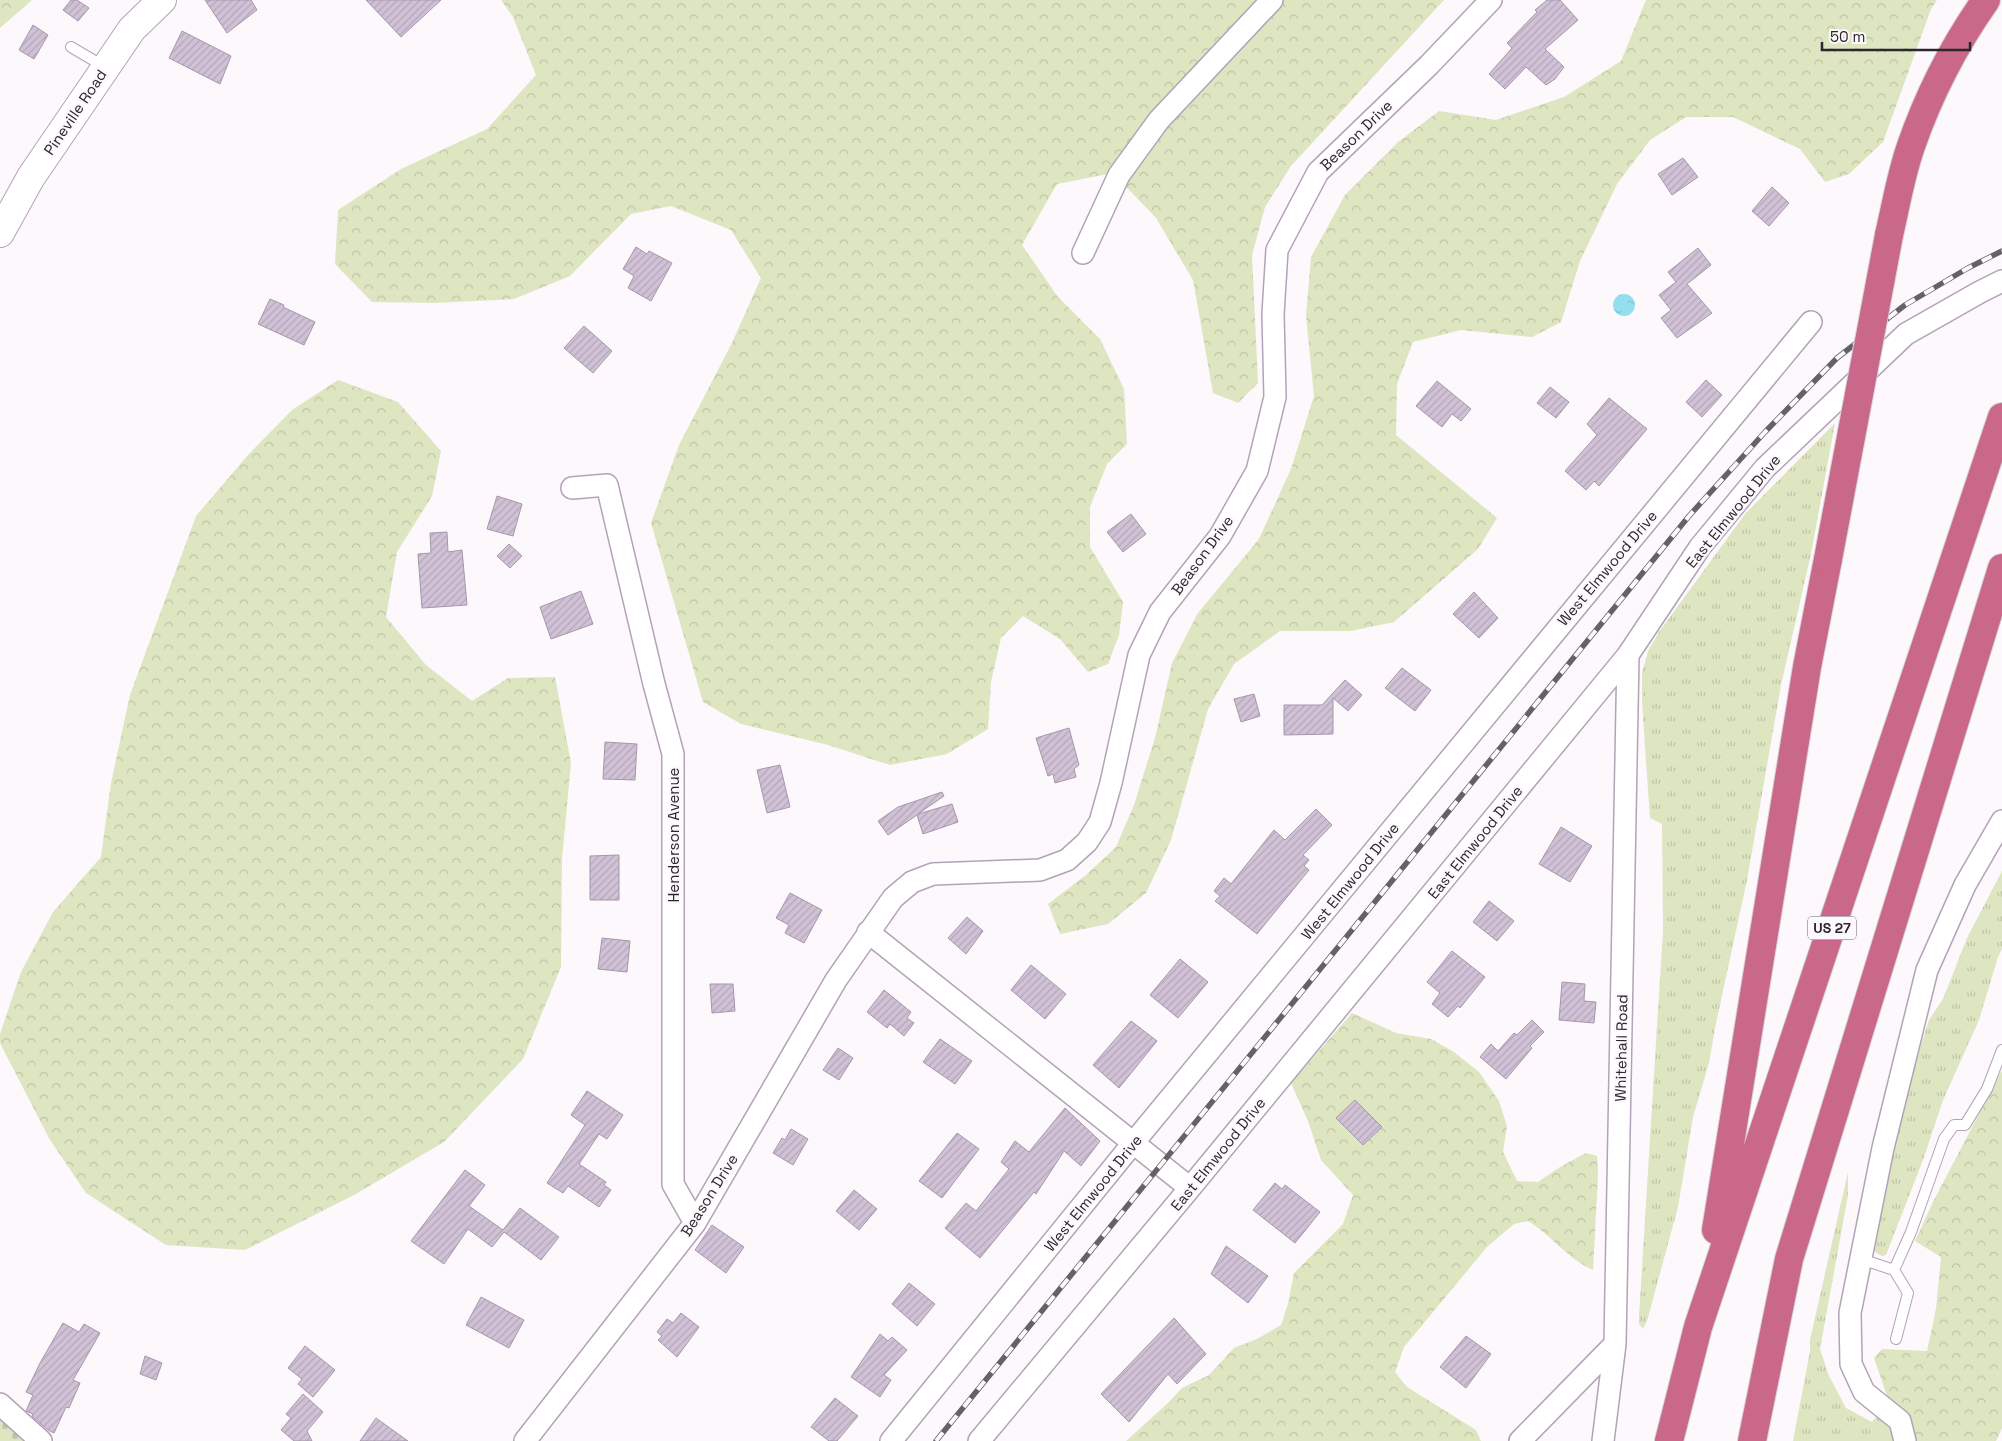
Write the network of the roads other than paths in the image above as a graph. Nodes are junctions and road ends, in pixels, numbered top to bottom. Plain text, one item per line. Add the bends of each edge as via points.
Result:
1 (162, 0) edge
2 (1272, 0) edge
3 (1491, 0) edge
4 (1986, 0) edge
5 (71, 48) dead end
6 (106, 68) junction
7 (0, 233) edge
8 (1084, 253) dead end
9 (2002, 281) edge
10 (1810, 322) dead end
11 (2002, 417) edge
12 (572, 488) dead end
13 (2002, 568) edge
14 (1628, 655) junction
15 (2002, 821) edge
16 (868, 932) junction
17 (2002, 1050) edge
18 (1134, 1142) junction
19 (1190, 1188) junction
20 (695, 1223) junction
21 (1861, 1259) junction
22 (1894, 1270) junction
23 (1698, 1327) junction
24 (1896, 1339) dead end
25 (1615, 1344) junction
26 (0, 1404) edge
27 (41, 1441) edge
28 (525, 1441) edge
29 (891, 1441) edge
30 (980, 1441) edge
31 (1520, 1441) edge
32 (1602, 1441) edge
33 (1669, 1441) edge
34 (1752, 1441) edge
35 (1905, 1441) edge

1 - 6 main road, Pineville Road via 132,29
2 - 8 street via 1159,120 1119,175
3 - 16 street, Beason Drive via 1318,172 1277,250 1273,314 1275,397 1257,471 1220,536 1160,612 1139,655 1111,783 1100,822 1087,842 1067,860 1040,870 933,874 912,882 893,898
4 - 23 highway, bridge via 1940,76 1914,137 1889,235 1807,667 1727,1170
5 - 6 lane
6 - 7 main road, Pineville Road via 31,177
9 - 14 street, East Elmwood Drive via 1906,334 1765,468 1700,547
10 - 18 street, West Elmwood Drive
11 - 23 highway, US 27
12 - 20 street, Henderson Avenue via 607,485 673,754 673,1184
13 - 34 highway via 1789,1258
14 - 19 street, East Elmwood Drive
14 - 25 street, Whitehall Road
15 - 21 street via 1966,885 1927,970 1883,1148
16 - 18 street
16 - 20 street, Beason Drive via 836,980
17 - 22 lane via 1987,1089 1966,1125 1954,1125 1944,1139
18 - 19 street
18 - 29 street, West Elmwood Drive
19 - 30 street, East Elmwood Drive
20 - 28 street, Beason Drive
21 - 22 lane
21 - 35 street via 1850,1313 1851,1364 1864,1392 1900,1421
22 - 24 lane via 1908,1293
23 - 33 highway, US 27
25 - 31 street
25 - 32 street, Whitehall Road
26 - 27 street

